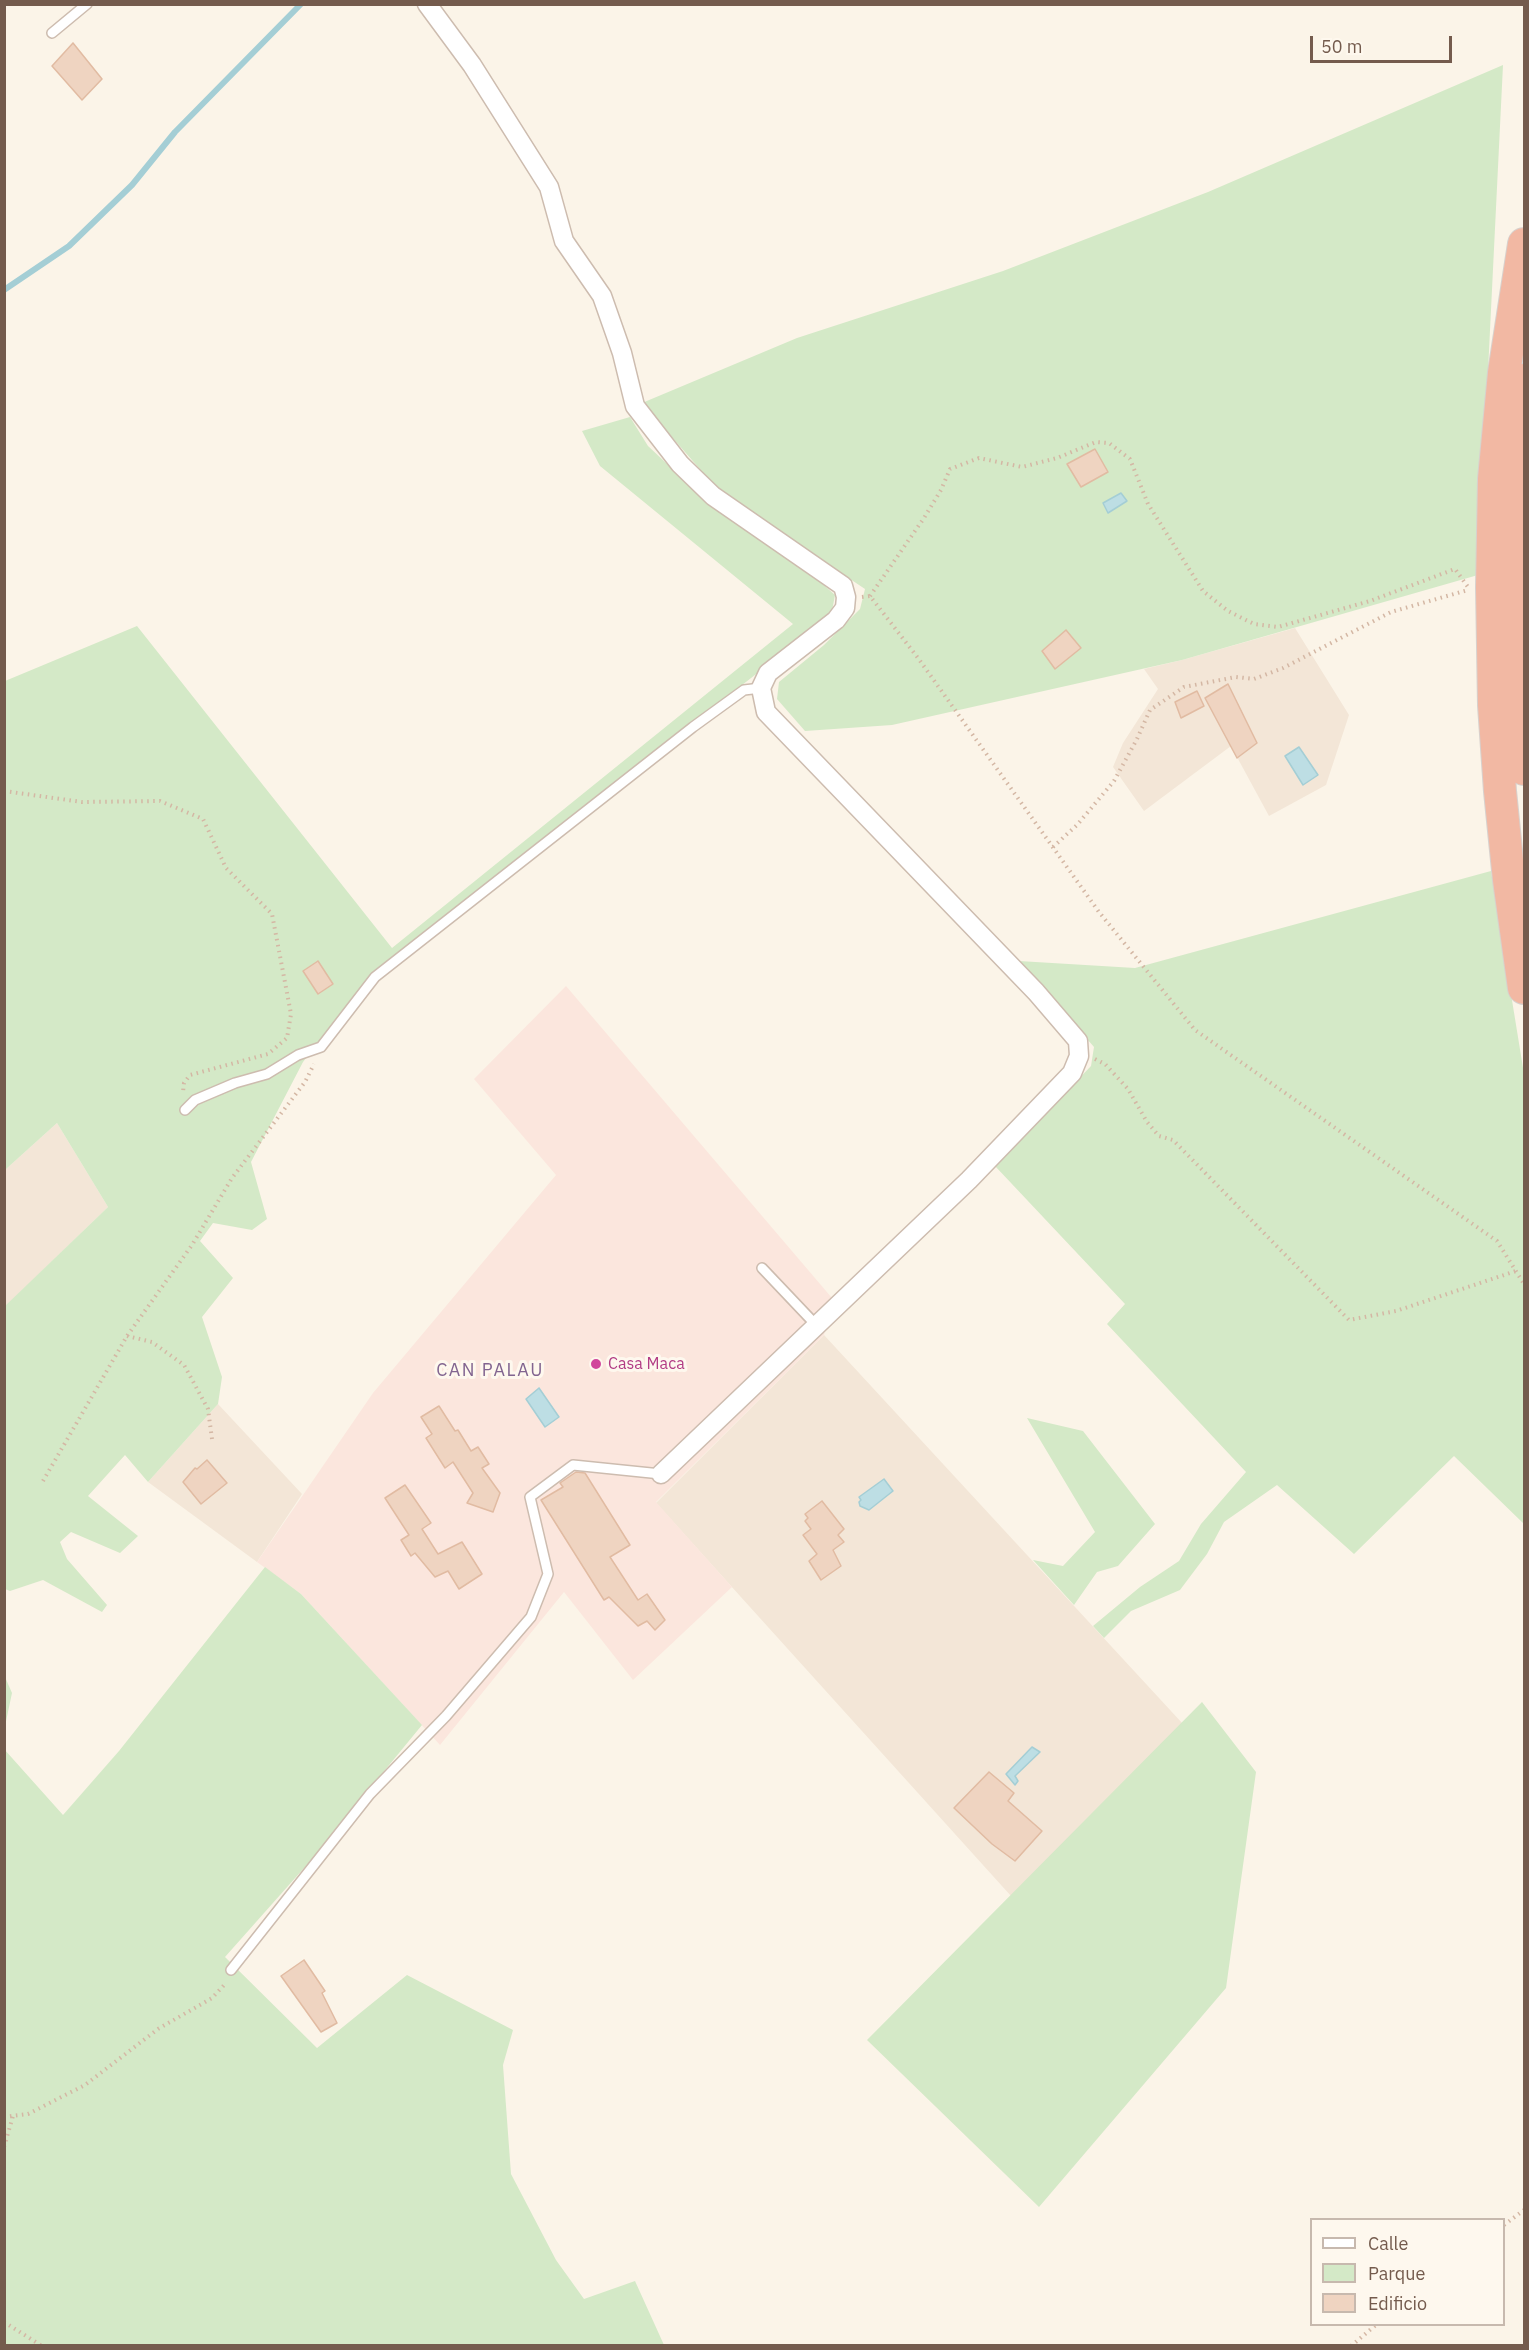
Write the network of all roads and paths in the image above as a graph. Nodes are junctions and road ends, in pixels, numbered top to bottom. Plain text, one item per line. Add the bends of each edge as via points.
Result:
1 (87, 4) edge
2 (427, 4) edge
3 (52, 33) dead end
4 (1524, 244) edge
5 (1524, 380) edge
6 (870, 596) junction
7 (846, 597) junction
8 (761, 688) junction
9 (1524, 769) edge
10 (4, 791) edge
11 (1053, 847) junction
12 (1524, 988) edge
13 (321, 1047) junction
14 (1079, 1056) junction
15 (185, 1110) joint
16 (762, 1268) dead end
17 (1516, 1271) junction
18 (1524, 1284) edge
19 (817, 1326) junction
20 (127, 1336) junction
21 (212, 1439) dead end
22 (661, 1474) joint
23 (44, 1481) dead end
24 (231, 1970) joint
25 (13, 2116) junction
26 (4, 2117) edge
27 (4, 2147) edge
28 (1524, 2210) edge
29 (1505, 2224) edge
30 (4, 2322) edge
31 (1376, 2326) edge
32 (42, 2346) edge
33 (1351, 2346) edge

1 - 3 lane
2 - 7 street via 472,66 549,187 564,241 602,296 635,406 680,464 713,496 836,580
4 - 12 highway via 1494,479 1492,587 1500,791
5 - 9 highway via 1519,532
6 - 7 path
6 - 11 path
6 - 11 path via 924,518 950,470 979,458 1022,467 1096,442 1109,443 1130,459 1148,504 1203,591 1228,612 1254,624 1278,627 1370,601 1455,569 1470,590 1391,612 1254,679 1236,677 1184,687 1150,710 1114,781
7 - 8 street via 845,608 836,620 768,673
8 - 13 lane via 744,690 693,727 375,977
8 - 14 street via 766,712 1036,992 1078,1041
10 - 15 path via 82,802 160,801 202,819 226,868 272,915 291,1014 287,1038 268,1054 190,1075 184,1083
11 - 17 path via 1099,912 1195,1030 1473,1222 1497,1241
13 - 15 lane via 298,1055 267,1074 195,1100
13 - 20 path via 306,1082 232,1178 192,1245
14 - 17 path via 1105,1064 1128,1089 1159,1136 1173,1140 1349,1320 1396,1311
14 - 19 street via 1072,1073 977,1172
16 - 19 lane
17 - 18 path
19 - 22 street
20 - 21 path via 152,1342 184,1365 208,1409
20 - 23 path
22 - 24 lane via 573,1465 530,1497 548,1574 531,1617 446,1716 370,1794
24 - 25 path via 225,1985 212,1998 158,2029 85,2085 28,2114
25 - 26 path
25 - 27 path
28 - 29 path
30 - 32 path
31 - 33 path

